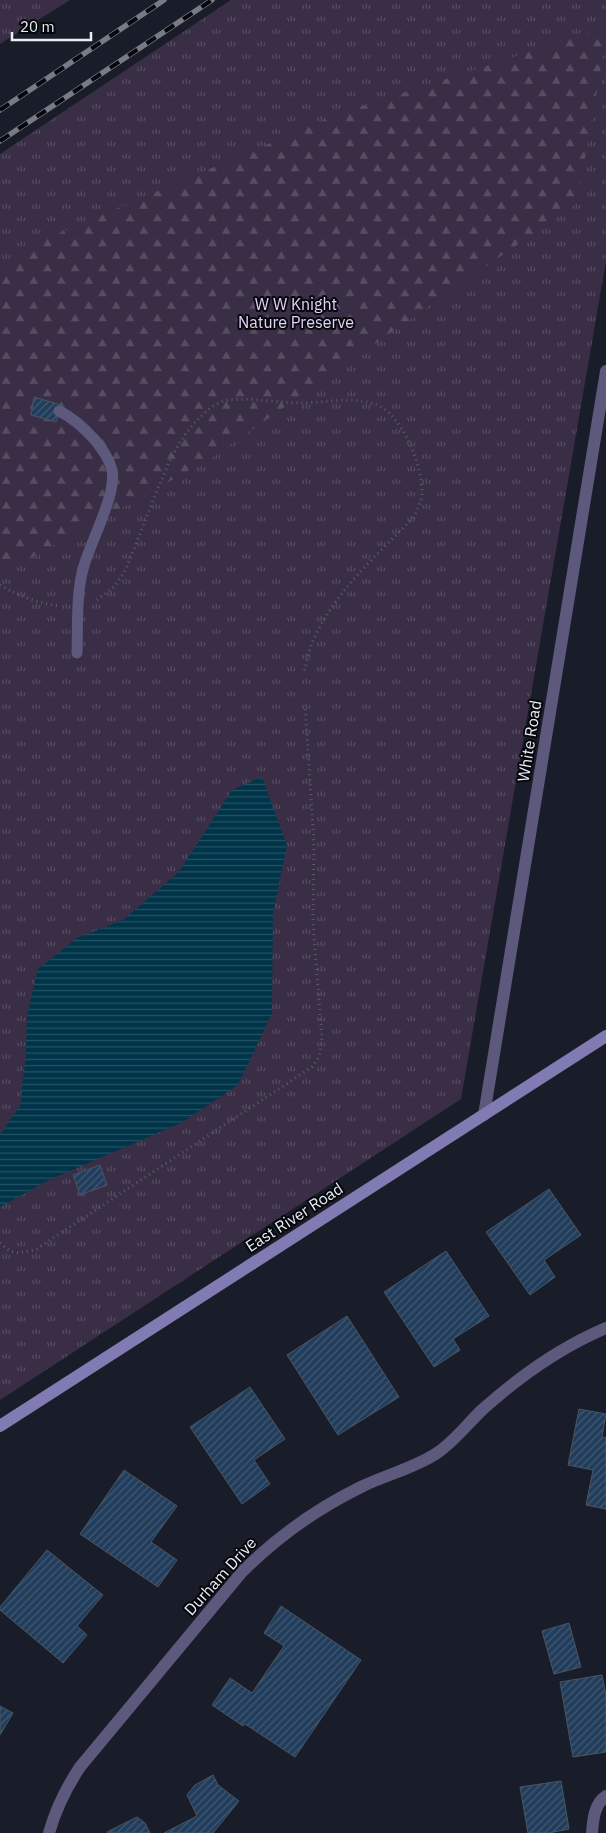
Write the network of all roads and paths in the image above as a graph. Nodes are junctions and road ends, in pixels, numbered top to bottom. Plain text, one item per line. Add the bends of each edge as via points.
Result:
1 (606, 371) edge
2 (59, 411) dead end
3 (0, 585) edge
4 (78, 605) junction
5 (77, 653) dead end
6 (304, 672) dead end
7 (305, 705) dead end
8 (606, 1036) edge
9 (484, 1115) junction
10 (0, 1243) edge
11 (606, 1328) edge
12 (0, 1426) edge
13 (606, 1796) edge
14 (49, 1833) edge
15 (592, 1833) edge

1 - 9 street, White Road
2 - 4 lane via 91,435 106,454 112,471 112,490 83,569
3 - 4 path via 44,604
4 - 5 lane
4 - 6 path via 100,600 114,588 124,573 173,452 195,421 210,408 226,400 360,401 376,404 389,411 400,424 413,453 422,494 419,507 413,518 343,590 312,644
7 - 10 path via 314,843 313,924 322,1037 319,1057 312,1067 43,1246 18,1253
8 - 9 main road, East River Road
9 - 12 main road, East River Road
11 - 14 street, Durham Drive via 555,1354 502,1392 438,1453 326,1505 266,1549 242,1572 80,1767 55,1811
13 - 15 street via 595,1812

